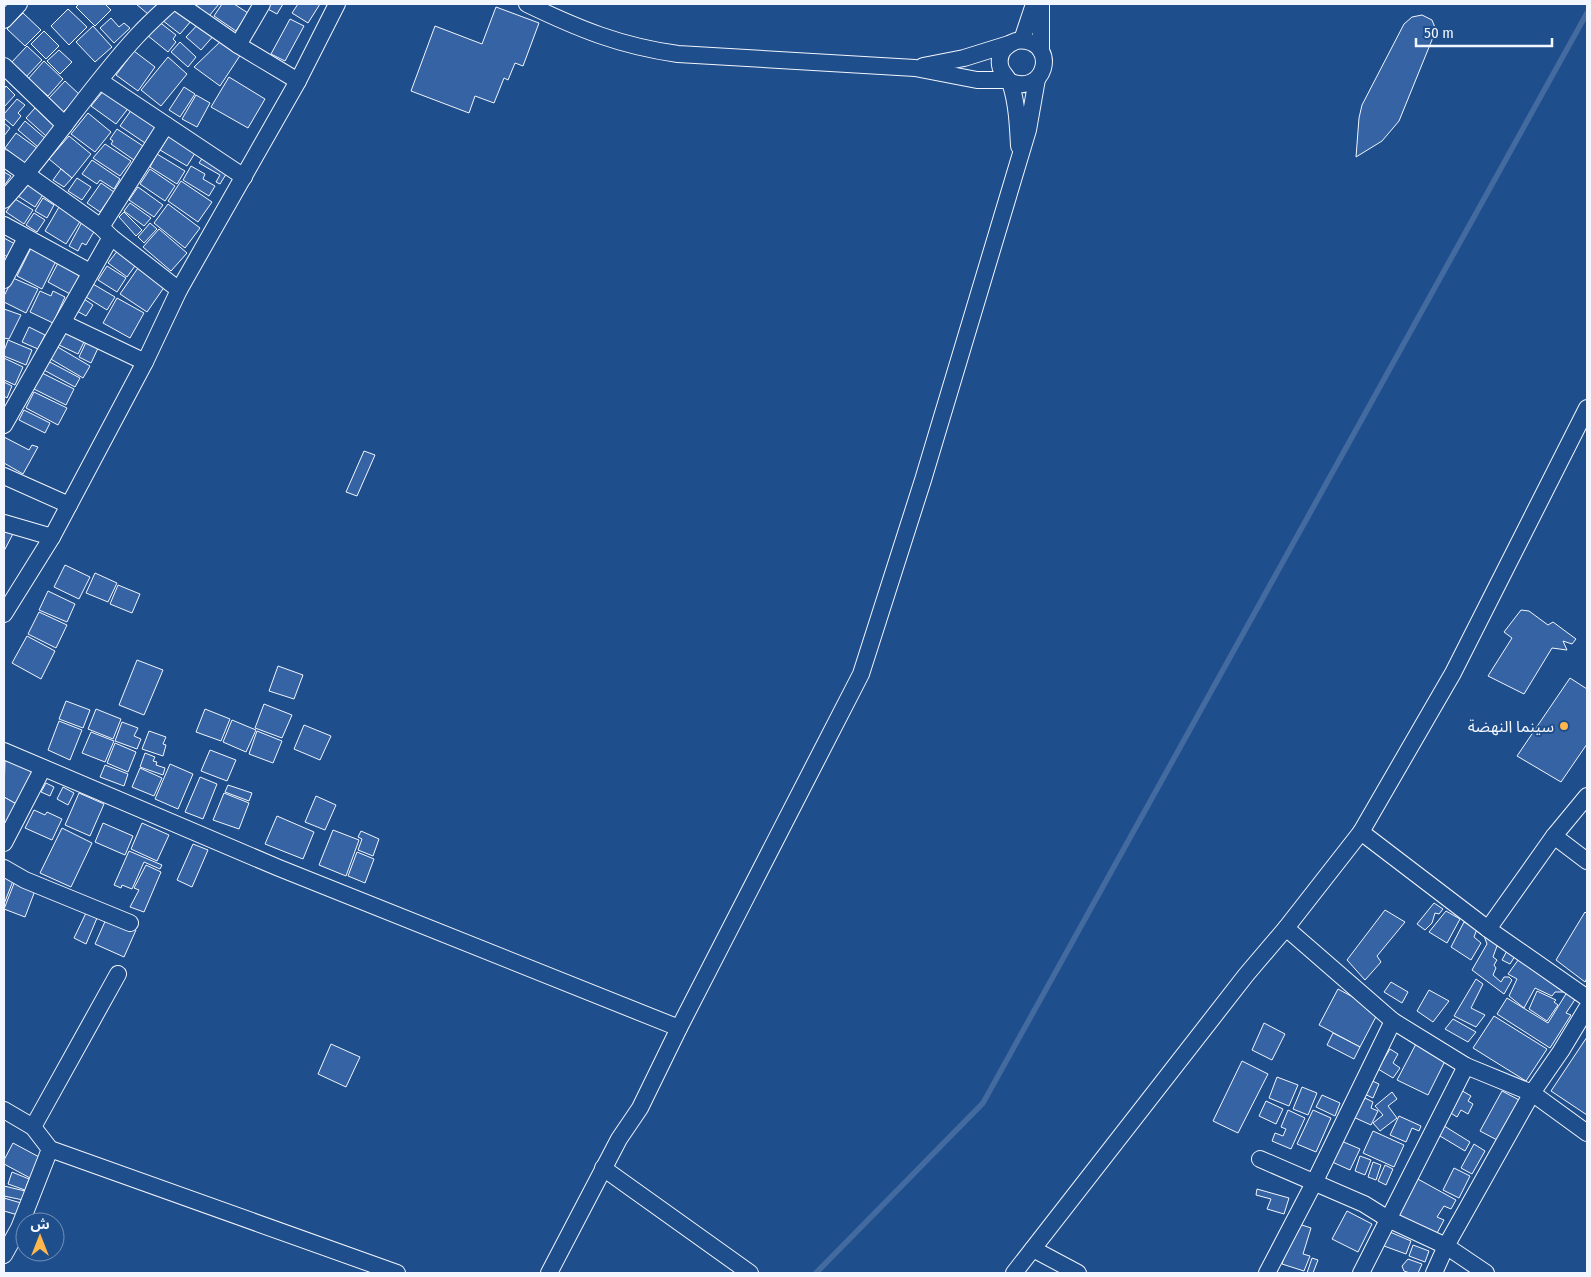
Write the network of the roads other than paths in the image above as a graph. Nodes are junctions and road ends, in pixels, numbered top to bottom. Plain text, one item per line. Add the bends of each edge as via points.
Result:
1 (20, 4) edge
2 (170, 4) edge
3 (179, 4) edge
4 (262, 4) edge
5 (337, 4) edge
6 (528, 4) edge
7 (1034, 4) edge
8 (1041, 4) edge
9 (4, 20) edge
10 (1016, 42) junction
11 (238, 45) junction
12 (1041, 50) junction
13 (4, 66) edge
14 (915, 68) junction
15 (1037, 79) junction
16 (100, 81) junction
17 (298, 81) junction
18 (1009, 81) junction
19 (65, 125) junction
20 (166, 125) junction
21 (1020, 155) junction
22 (4, 158) edge
23 (28, 174) junction
24 (244, 177) junction
25 (4, 200) edge
26 (4, 225) edge
27 (106, 232) junction
28 (26, 238) junction
29 (90, 272) junction
30 (4, 280) edge
31 (179, 290) junction
32 (63, 323) junction
33 (145, 362) junction
34 (1587, 408) edge
35 (4, 425) edge
36 (4, 476) edge
37 (69, 505) junction
38 (4, 523) edge
39 (52, 538) junction
40 (4, 614) edge
41 (4, 751) edge
42 (43, 768) junction
43 (1587, 796) edge
44 (1361, 832) junction
45 (1554, 836) junction
46 (4, 843) edge
47 (1587, 861) edge
48 (4, 868) edge
49 (130, 923) dead end
50 (1286, 928) junction
51 (1488, 929) junction
52 (118, 974) dead end
53 (1587, 998) edge
54 (1587, 1008) edge
55 (1393, 1021) junction
56 (679, 1028) junction
57 (1466, 1066) junction
58 (1532, 1093) junction
59 (4, 1110) edge
60 (33, 1128) junction
61 (1587, 1134) edge
62 (50, 1149) junction
63 (1260, 1159) dead end
64 (603, 1168) junction
65 (1314, 1183) junction
66 (1388, 1219) junction
67 (11, 1226) edge
68 (1446, 1246) junction
69 (1034, 1249) junction
70 (4, 1255) edge
71 (397, 1273) edge
72 (549, 1273) edge
73 (750, 1273) edge
74 (1014, 1273) edge
75 (1078, 1273) edge
76 (1267, 1273) edge
77 (1361, 1273) edge
78 (1434, 1273) edge
79 (1486, 1273) edge

1 - 9 street
2 - 16 street via 137,35
3 - 11 street
4 - 11 street
5 - 17 street
6 - 14 street via 592,34 678,54
7 - 10 street
8 - 12 street
10 - 12 street via 1029,41
10 - 14 street via 964,58
10 - 18 street via 1003,50 1000,57 1002,73
11 - 17 street
12 - 15 street via 1044,65
13 - 19 street
14 - 18 street via 977,80
15 - 18 street via 1024,85
15 - 21 street
16 - 19 street
16 - 20 street
17 - 24 street
18 - 21 street
19 - 23 street
20 - 24 street
20 - 27 street
21 - 56 street via 861,674
22 - 23 street
23 - 25 street
23 - 27 street
24 - 31 street
26 - 28 street
27 - 29 street
27 - 31 street
28 - 29 street
28 - 30 street
29 - 32 street
31 - 33 street
32 - 33 street
32 - 35 street
33 - 37 street
34 - 44 street via 1453,673
36 - 37 street
37 - 39 street
38 - 39 street
39 - 40 street
41 - 42 street
42 - 46 street
42 - 56 street via 279,868
43 - 45 street
44 - 50 street
44 - 51 street
45 - 47 street
45 - 51 street
48 - 49 street via 25,880
50 - 55 street
50 - 69 street
51 - 53 street
52 - 60 street
54 - 58 street
55 - 57 street
55 - 65 street
56 - 64 street via 640,1108
57 - 58 street
57 - 66 street
58 - 61 street
58 - 68 street
59 - 60 street
60 - 62 street
62 - 67 street
62 - 71 street
63 - 65 street
64 - 72 street
64 - 73 street
65 - 66 street via 1364,1204
65 - 76 street
66 - 68 street
66 - 77 street
67 - 70 street
68 - 78 street
68 - 79 street
69 - 74 street
69 - 75 street

